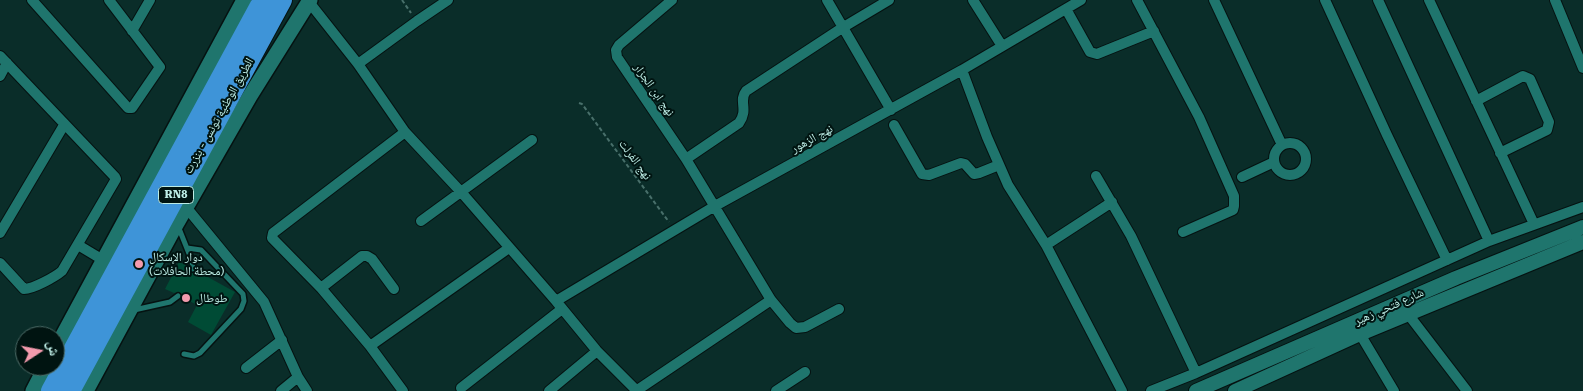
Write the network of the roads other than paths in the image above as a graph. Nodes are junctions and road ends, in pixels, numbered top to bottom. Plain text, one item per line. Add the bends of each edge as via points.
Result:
1 (32, 0) edge
2 (109, 0) edge
3 (150, 0) edge
4 (244, 0) edge
5 (253, 0) edge
6 (263, 0) edge
7 (282, 0) edge
8 (448, 0) edge
9 (672, 0) edge
10 (827, 0) edge
11 (889, 0) edge
12 (973, 0) edge
13 (1082, 0) edge
14 (1137, 0) edge
15 (1214, 0) edge
16 (1325, 0) edge
17 (1378, 0) edge
18 (1429, 0) edge
19 (1555, 0) edge
20 (305, 1) edge
21 (1066, 9) junction
22 (842, 28) junction
23 (132, 31) junction
24 (1154, 31) junction
25 (1002, 46) junction
26 (3, 60) edge
27 (358, 64) junction
28 (1583, 68) edge
29 (962, 70) junction
30 (0, 76) edge
31 (1476, 101) junction
32 (891, 110) junction
33 (64, 125) junction
34 (894, 125) dead end
35 (213, 127) junction
36 (405, 132) junction
37 (532, 140) dead end
38 (1282, 146) junction
39 (1500, 153) junction
40 (686, 159) junction
41 (1274, 162) junction
42 (999, 165) junction
43 (1096, 176) dead end
44 (1242, 177) dead end
45 (166, 178) junction
46 (462, 193) junction
47 (1112, 202) junction
48 (715, 206) junction
49 (186, 207) junction
50 (1583, 207) edge
51 (421, 221) dead end
52 (177, 224) junction
53 (1534, 224) junction
54 (1583, 227) edge
55 (0, 232) edge
56 (1183, 232) dead end
57 (1489, 241) junction
58 (1583, 242) edge
59 (78, 245) junction
60 (1046, 245) junction
61 (187, 248) junction
62 (509, 248) junction
63 (103, 260) junction
64 (1447, 260) junction
65 (0, 263) edge
66 (193, 269) dead end
67 (321, 288) junction
68 (394, 289) dead end
69 (178, 296) dead end
70 (771, 300) junction
71 (559, 305) junction
72 (839, 309) dead end
73 (128, 312) junction
74 (1408, 314) junction
75 (65, 331) edge
76 (1360, 334) junction
77 (282, 340) junction
78 (370, 346) junction
79 (597, 351) junction
80 (184, 354) dead end
81 (246, 368) dead end
82 (805, 372) dead end
83 (1196, 373) junction
84 (41, 376) edge
85 (298, 378) junction
86 (461, 388) dead end
87 (33, 391) edge
88 (51, 391) edge
89 (70, 391) edge
90 (86, 391) edge
91 (281, 391) edge
92 (307, 391) edge
93 (403, 391) edge
94 (549, 391) edge
95 (636, 391) edge
96 (776, 391) edge
97 (1122, 391) edge
98 (1151, 391) edge
99 (1196, 391) edge
100 (1235, 391) edge
101 (1394, 391) edge
102 (1467, 391) edge

1 - 23 street via 130,109 160,67
2 - 23 street
3 - 23 street
4 - 63 main road
5 - 45 highway
6 - 45 highway, الطريق الوطنية تونس - بنزرت / RN8
7 - 35 highway, الطريق الوطنية تونس - بنزرت / RN8
8 - 27 street
9 - 40 street, نهج ابن الجزار via 619,45 616,57
10 - 22 street
11 - 22 street
12 - 25 street
13 - 21 street, نهج الزهور
14 - 24 street
15 - 38 street
16 - 64 street
17 - 57 street
18 - 31 street
19 - 28 street
20 - 27 street
20 - 35 highway
20 - 49 main road
21 - 24 street via 1090,52 1097,54
21 - 25 street, نهج الزهور
22 - 32 street
22 - 40 street via 746,92 742,98 744,114 739,123
24 - 56 street via 1199,118 1234,196 1233,210
25 - 29 street, نهج الزهور
26 - 30 street
26 - 33 street
27 - 36 street
29 - 32 street, نهج الزهور
29 - 42 street
31 - 39 street
31 - 39 street via 1523,76 1530,79 1549,126 1547,130
32 - 48 street, نهج الزهور
33 - 55 street
33 - 59 street via 116,179
34 - 42 street via 922,174 961,163 974,174 979,174
35 - 89 highway, الطريق الوطنية تونس - بنزرت / RN8
36 - 46 street
36 - 67 street via 273,233 272,238
37 - 46 street
38 - 41 street via 1276,152
38 - 41 street via 1297,145 1304,153 1305,163 1299,172 1289,175 1279,171
39 - 53 street
40 - 48 street, نهج ابن الجزار
41 - 44 street
42 - 60 street
43 - 47 street
45 - 88 highway, الطريق الوطنية تونس - بنزرت / RN8
46 - 51 street
46 - 62 street
47 - 60 street
47 - 83 street
48 - 70 street, نهج ابن الجزار
48 - 71 street, نهج الزهور
49 - 52 main road
49 - 77 street via 264,302
50 - 53 street
52 - 61 lane
52 - 73 main road
53 - 57 street
54 - 99 street, شارع فتحي زهير via 1456,278
57 - 64 street
58 - 74 street, شارع فتحي زهير
59 - 63 street
59 - 65 street via 62,271 27,290
60 - 97 street
61 - 66 lane
61 - 80 lane via 201,250 243,294 244,301 242,309 200,353 194,356
62 - 71 street
62 - 78 street
63 - 75 main road
64 - 83 street
67 - 68 street via 362,256 367,256
67 - 78 street
69 - 73 lane via 170,302
70 - 72 street, نهج ابن الجزار via 796,328
70 - 95 street
71 - 79 street
71 - 86 street, نهج الزهور
73 - 90 main road
74 - 76 street, شارع فتحي زهير
74 - 102 street
76 - 100 street, شارع فتحي زهير
76 - 101 street
77 - 81 street
77 - 85 street
78 - 93 street
79 - 94 street
79 - 95 street
82 - 96 street
83 - 98 street
84 - 87 main road
85 - 91 street
85 - 92 street

